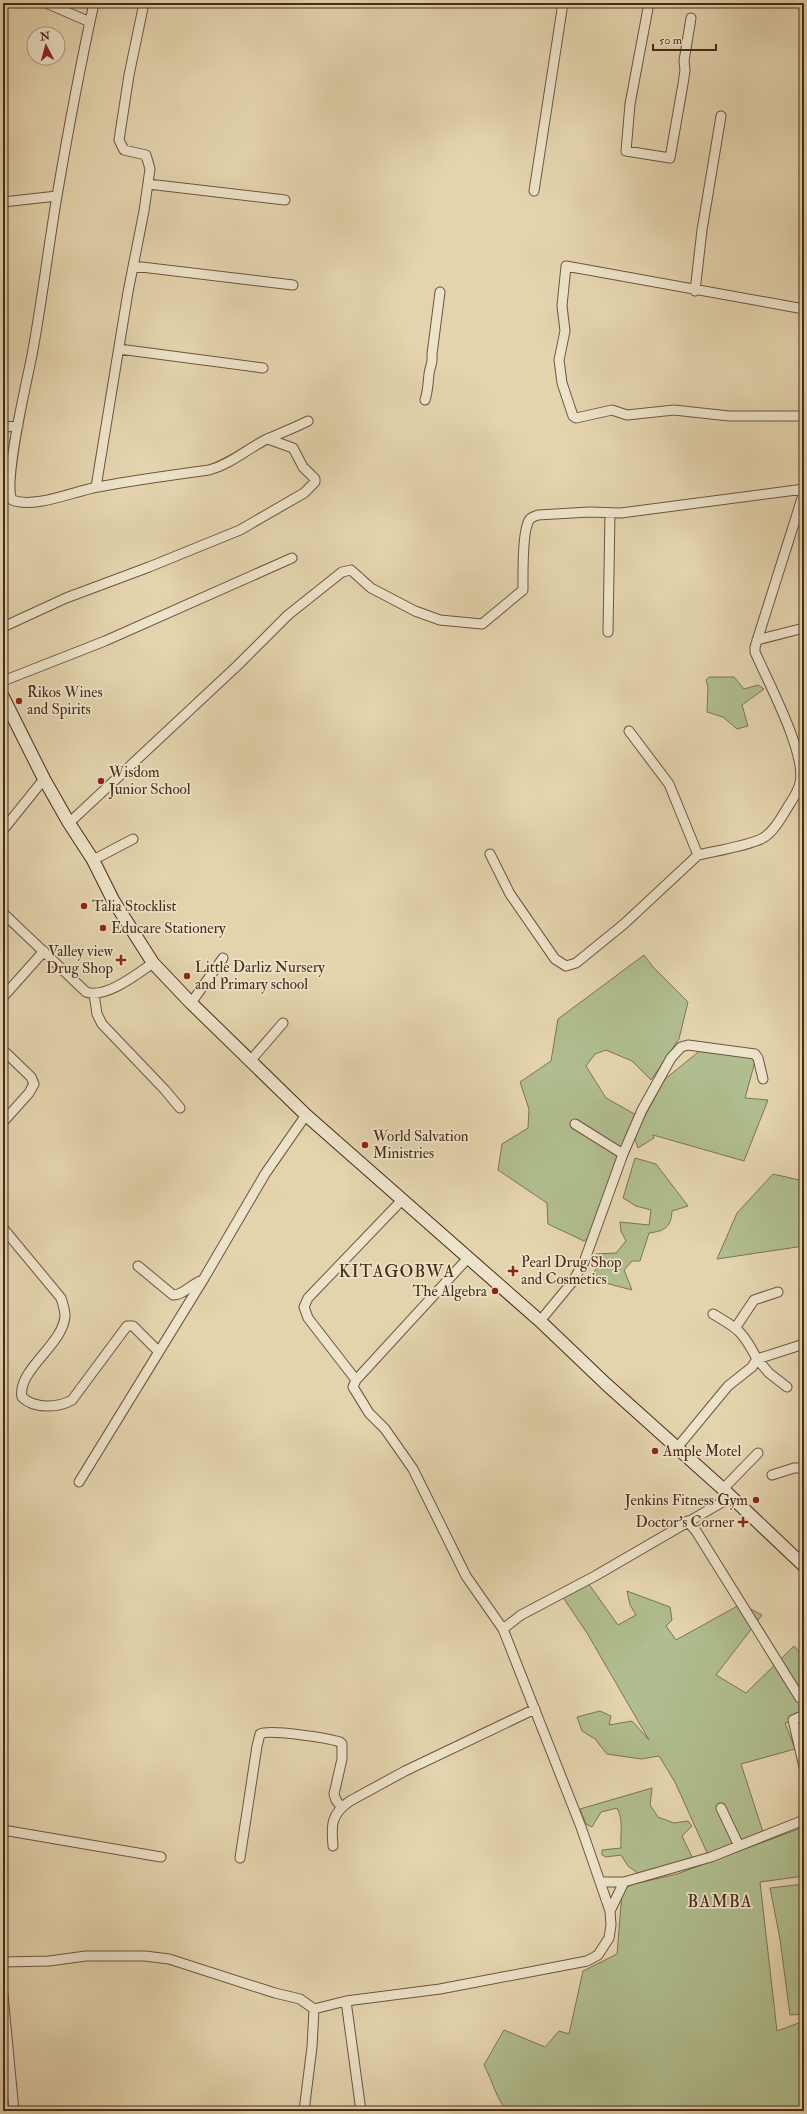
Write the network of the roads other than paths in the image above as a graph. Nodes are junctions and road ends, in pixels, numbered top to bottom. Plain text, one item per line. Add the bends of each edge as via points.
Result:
1 (46, 3) edge
2 (94, 3) edge
3 (144, 3) edge
4 (563, 3) edge
5 (649, 3) edge
6 (691, 18) dead end
7 (90, 22) junction
8 (721, 116) dead end
9 (148, 184) junction
10 (534, 191) dead end
11 (57, 196) junction
12 (285, 200) dead end
13 (3, 202) edge
14 (133, 266) junction
15 (293, 285) dead end
16 (695, 291) junction
17 (440, 292) dead end
18 (804, 309) edge
19 (119, 349) junction
20 (263, 368) dead end
21 (426, 400) dead end
22 (804, 416) edge
23 (308, 421) dead end
24 (18, 426) junction
25 (3, 427) edge
26 (268, 439) junction
27 (96, 487) junction
28 (804, 490) edge
29 (610, 513) junction
30 (292, 558) dead end
31 (3, 627) edge
32 (804, 628) edge
33 (608, 632) dead end
34 (756, 640) junction
35 (3, 681) edge
36 (3, 697) edge
37 (629, 731) dead end
38 (44, 779) junction
39 (69, 823) junction
40 (3, 830) edge
41 (133, 839) dead end
42 (490, 854) dead end
43 (698, 855) junction
44 (93, 860) junction
45 (3, 913) edge
46 (44, 951) junction
47 (223, 958) dead end
48 (153, 963) junction
49 (94, 994) junction
50 (3, 997) edge
51 (191, 1003) junction
52 (283, 1022) dead end
53 (3, 1050) edge
54 (251, 1060) junction
55 (763, 1079) dead end
56 (180, 1108) dead end
57 (306, 1114) junction
58 (3, 1122) edge
59 (575, 1124) dead end
60 (623, 1154) junction
61 (402, 1200) junction
62 (3, 1228) edge
63 (468, 1258) junction
64 (138, 1266) dead end
65 (203, 1280) junction
66 (778, 1292) dead end
67 (713, 1314) dead end
68 (540, 1321) junction
69 (736, 1327) junction
70 (804, 1344) edge
71 (158, 1351) junction
72 (757, 1359) junction
73 (356, 1380) junction
74 (787, 1387) dead end
75 (676, 1449) junction
76 (758, 1453) dead end
77 (804, 1468) edge
78 (772, 1475) dead end
79 (79, 1482) dead end
80 (727, 1493) junction
81 (687, 1521) junction
82 (804, 1566) edge
83 (504, 1629) junction
84 (800, 1698) dead end
85 (535, 1709) junction
86 (804, 1715) edge
87 (804, 1767) edge
88 (341, 1807) junction
89 (722, 1808) dead end
90 (804, 1820) edge
91 (3, 1830) edge
92 (333, 1846) dead end
93 (739, 1846) junction
94 (161, 1857) dead end
95 (240, 1858) dead end
96 (600, 1882) junction
97 (624, 1882) junction
98 (610, 1911) junction
99 (3, 1962) edge
100 (3, 1995) edge
101 (346, 2001) junction
102 (314, 2009) junction
103 (14, 2111) edge
104 (304, 2111) edge
105 (361, 2111) edge

1 - 7 street
2 - 7 street
3 - 9 street via 119,140 124,150 146,155 150,169
4 - 10 street
5 - 6 street via 630,104 626,151 670,158
7 - 11 street
8 - 16 street via 702,230
9 - 12 street
9 - 14 street
11 - 13 street
11 - 24 street
14 - 15 street
14 - 19 street
16 - 18 street
16 - 22 street via 566,266 562,306 565,331 559,360 562,383 573,416 576,418 612,410 627,416 674,410 729,416
17 - 21 street via 433,364 429,372 430,385
19 - 20 street
19 - 27 street
23 - 26 street
24 - 25 street
24 - 27 street via 8,487 12,500 21,503 40,501
26 - 27 street via 225,465 210,470
26 - 31 street via 293,448 303,467 315,479 304,493 240,530 66,598
28 - 29 street
28 - 34 street
29 - 33 street
29 - 39 street via 589,512 532,517 525,538 523,590 482,624 426,616 371,588 351,570 342,572 288,615
30 - 35 street via 105,641
32 - 34 street
34 - 43 street via 755,652 777,698 798,754 802,769 801,783 778,823 764,837
36 - 38 street
37 - 43 street via 669,784
38 - 39 street
38 - 40 street
39 - 44 street
41 - 44 street
42 - 43 street via 510,894 555,959 566,966 576,963 624,924
44 - 48 street via 113,900
45 - 46 street
46 - 49 street via 86,992
46 - 50 street
47 - 51 street
48 - 49 street via 112,989
48 - 51 street
49 - 56 street via 97,1014 102,1024
51 - 54 street
52 - 54 street
53 - 58 street via 31,1077 34,1084 30,1093
54 - 57 street
55 - 60 street via 755,1054 696,1045 681,1047 671,1058 642,1110
57 - 61 street
57 - 65 street via 265,1174
59 - 60 street
60 - 68 street via 584,1262 573,1281
61 - 63 street
61 - 73 street via 305,1303 308,1318
62 - 71 street via 61,1298 64,1309 61,1330 23,1385 22,1397 28,1402 49,1405 64,1404 72,1400 127,1326 133,1326
63 - 68 street
63 - 73 street
64 - 65 street via 173,1295 180,1294 192,1284
65 - 71 street
66 - 69 street via 754,1300
67 - 69 street
68 - 75 street
69 - 72 street
70 - 72 street
71 - 79 street
72 - 74 street via 769,1373
72 - 75 street via 752,1367 728,1386
73 - 83 street via 353,1386 369,1413 385,1429 413,1469 466,1576
75 - 80 street
76 - 80 street
77 - 78 street via 794,1468
80 - 81 street
80 - 82 street
81 - 83 street via 595,1576 521,1615
81 - 84 street via 696,1531
83 - 85 street
85 - 88 street via 405,1771
85 - 96 street
86 - 87 street via 793,1720
88 - 92 street via 331,1826
88 - 95 street via 334,1794 342,1759 340,1742 277,1732 260,1734
89 - 93 street
90 - 93 street
91 - 94 street
93 - 97 street via 686,1865
96 - 97 street
96 - 98 street
97 - 98 street
98 - 101 street via 612,1925 609,1938 598,1955 587,1961 440,1989
99 - 102 street via 49,1961 86,1956 144,1956 169,1959 300,2000
100 - 103 street
101 - 102 street
101 - 105 street
102 - 104 street

